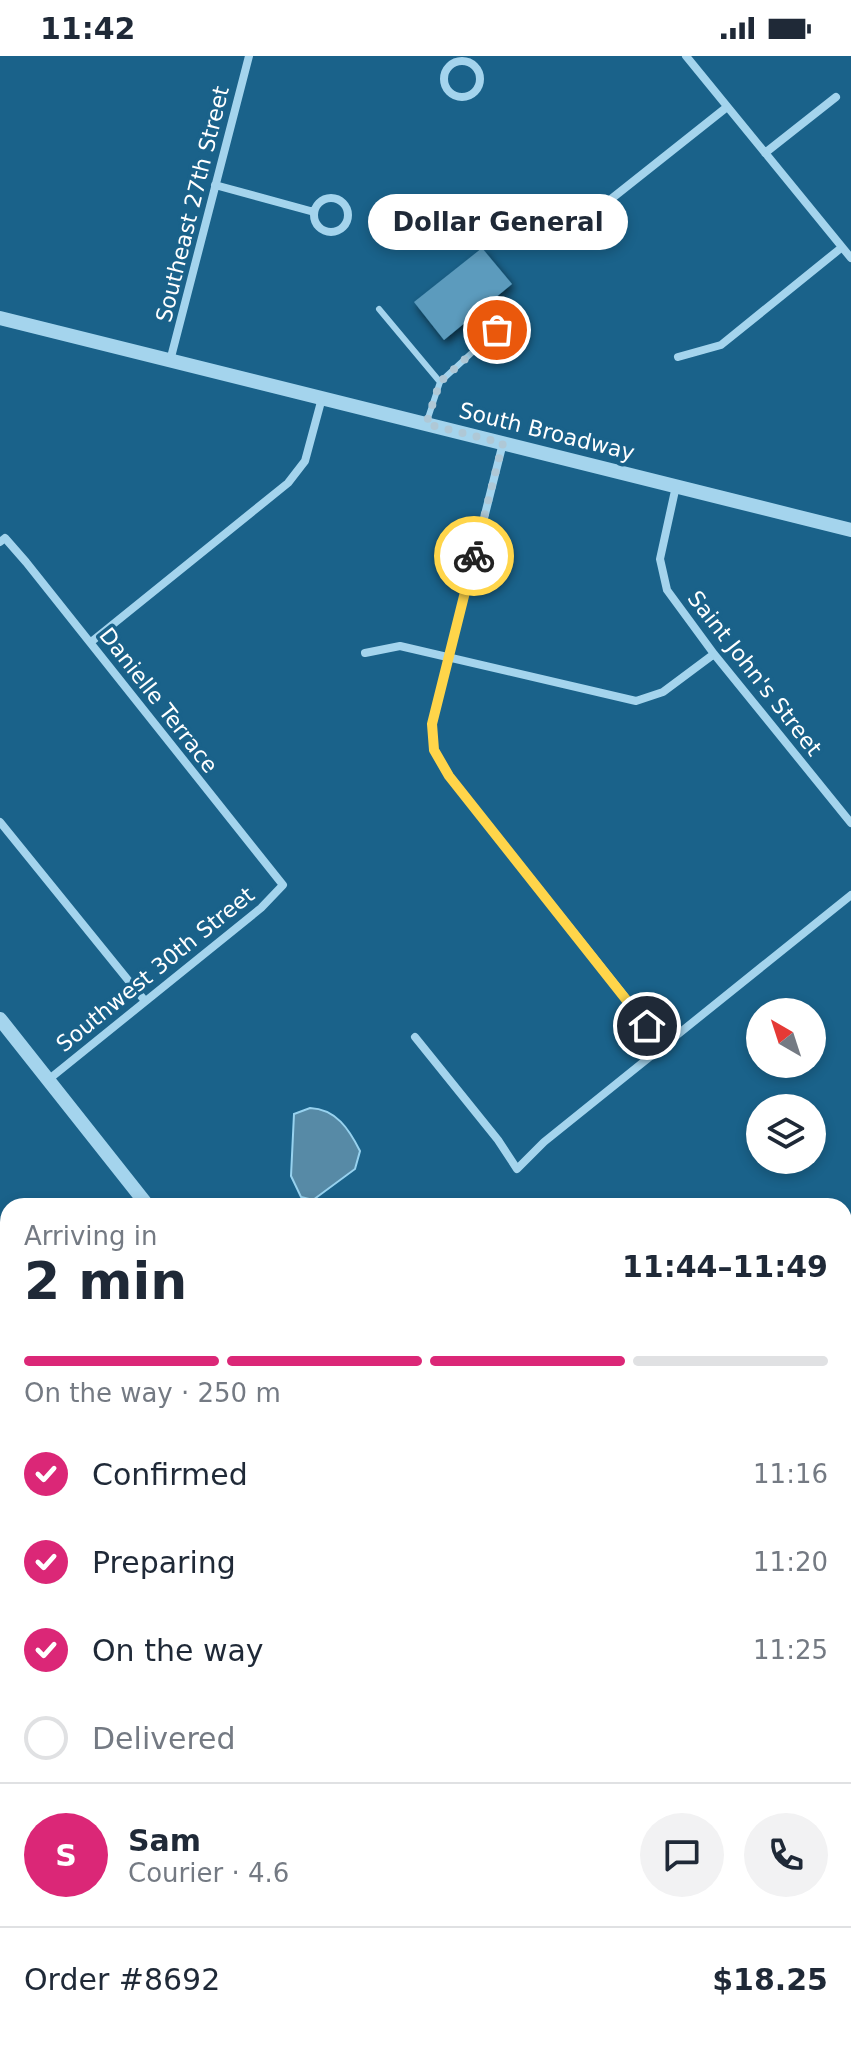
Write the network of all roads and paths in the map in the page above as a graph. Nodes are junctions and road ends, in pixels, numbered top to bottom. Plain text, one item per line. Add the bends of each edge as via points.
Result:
1 (249, 56) edge
2 (686, 56) edge
3 (458, 58) edge
4 (836, 97) dead end
5 (727, 107) junction
6 (765, 153) junction
7 (215, 185) junction
8 (601, 207) dead end
9 (314, 212) junction
10 (841, 248) junction
11 (851, 258) edge
12 (379, 309) dead end
13 (514, 314) dead end
14 (0, 318) edge
15 (678, 357) dead end
16 (170, 361) junction
17 (440, 382) junction
18 (322, 398) junction
19 (426, 424) junction
20 (503, 443) junction
21 (676, 486) junction
22 (851, 530) edge
23 (2, 540) edge
24 (91, 642) junction
25 (365, 653) dead end
26 (714, 654) junction
27 (449, 658) junction
28 (0, 822) edge
29 (851, 823) edge
30 (283, 885) joint
31 (851, 895) edge
32 (145, 1001) junction
33 (0, 1019) edge
34 (415, 1037) dead end
35 (664, 1046) junction
36 (48, 1080) junction
37 (142, 1198) edge

1 - 7 street, Southeast 27th Street
2 - 5 street
3 - 3 street via 446,71 444,83 451,94 464,97 477,91 480,74 471,62
4 - 6 street
5 - 6 street
5 - 8 street
6 - 10 street
7 - 9 street
7 - 16 street, Southeast 27th Street
9 - 9 street via 316,224 327,232 342,228 347,218 346,206 337,199 323,200
10 - 11 street
10 - 15 street via 721,345
12 - 17 lane
13 - 17 lane
14 - 16 street, South Broadway
16 - 18 street, South Broadway
17 - 19 lane
18 - 19 street, South Broadway
18 - 24 street via 305,461 288,483
19 - 20 street, South Broadway
20 - 21 street, South Broadway
20 - 27 street
21 - 22 street, South Broadway
21 - 26 street, Saint John's Street via 662,540 661,574
23 - 24 street, Danielle Terrace
24 - 30 street, Danielle Terrace
25 - 27 street via 400,646
26 - 27 street via 663,692 636,701
26 - 29 street, Saint John's Street
27 - 35 street via 432,724 440,762
28 - 32 street
30 - 32 street, Southwest 30th Street
31 - 35 street
32 - 36 street, Southwest 30th Street
33 - 36 street
34 - 35 street via 517,1169
36 - 37 street

